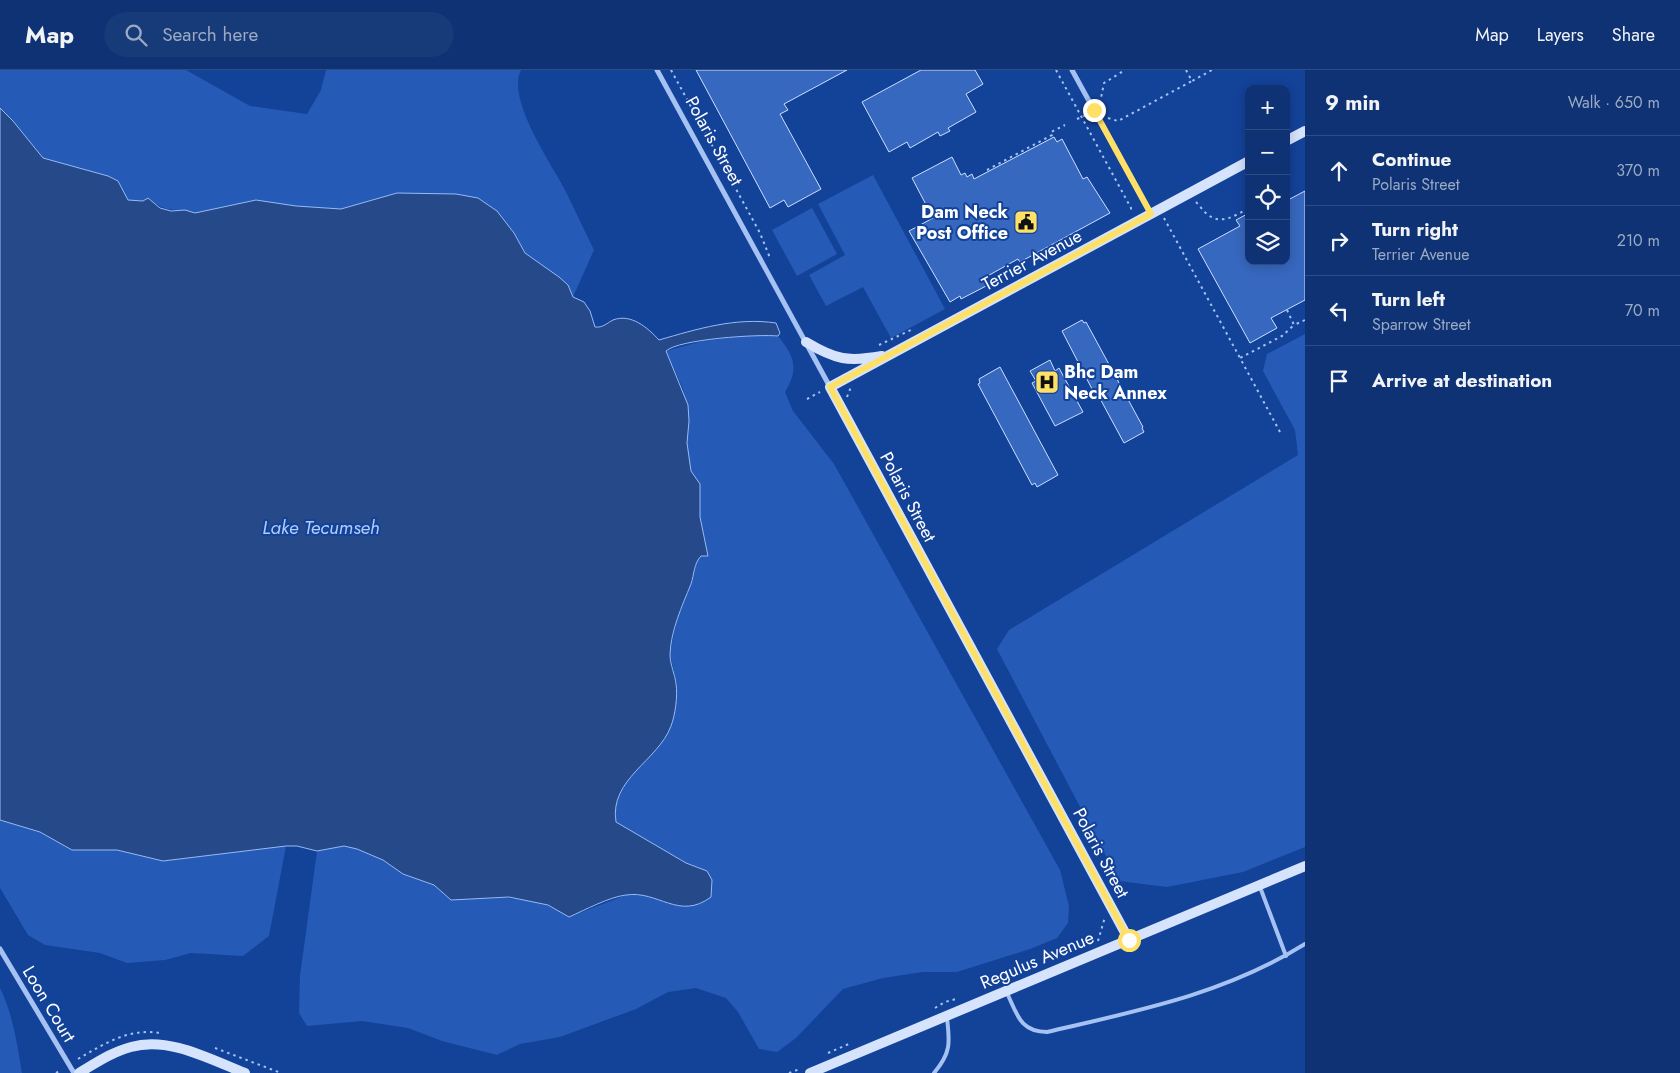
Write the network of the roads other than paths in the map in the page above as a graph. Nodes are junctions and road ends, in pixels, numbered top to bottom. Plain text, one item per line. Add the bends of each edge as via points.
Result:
1 (657, 70) edge
2 (1072, 70) edge
3 (1305, 131) edge
4 (1290, 139) edge
5 (1245, 163) edge
6 (1151, 214) junction
7 (806, 342) junction
8 (893, 354) junction
9 (830, 387) junction
10 (1305, 866) edge
11 (1259, 885) junction
12 (1129, 940) junction
13 (1305, 944) edge
14 (0, 949) edge
15 (1286, 956) junction
16 (1006, 991) junction
17 (946, 1016) junction
18 (806, 1070) edge
19 (74, 1073) edge
20 (79, 1073) edge
21 (245, 1073) edge
22 (934, 1073) edge

1 - 7 street, Polaris Street
2 - 6 street
3 - 4 street
5 - 6 street, Terrier Avenue
6 - 8 street, Terrier Avenue
7 - 8 street via 840,359 859,360
7 - 9 street, Polaris Street
8 - 9 street, Terrier Avenue
9 - 12 street, Polaris Street
10 - 11 street, Regulus Avenue
11 - 12 street, Regulus Avenue
11 - 15 lane
12 - 16 street, Regulus Avenue
13 - 15 lane
14 - 19 street, Loon Court
15 - 16 lane via 1272,965 1176,1002 1047,1032 1030,1030 1021,1022
16 - 17 street, Regulus Avenue
17 - 18 street, Regulus Avenue
17 - 22 lane via 950,1041 945,1059
20 - 21 street via 130,1047 155,1044 196,1054

